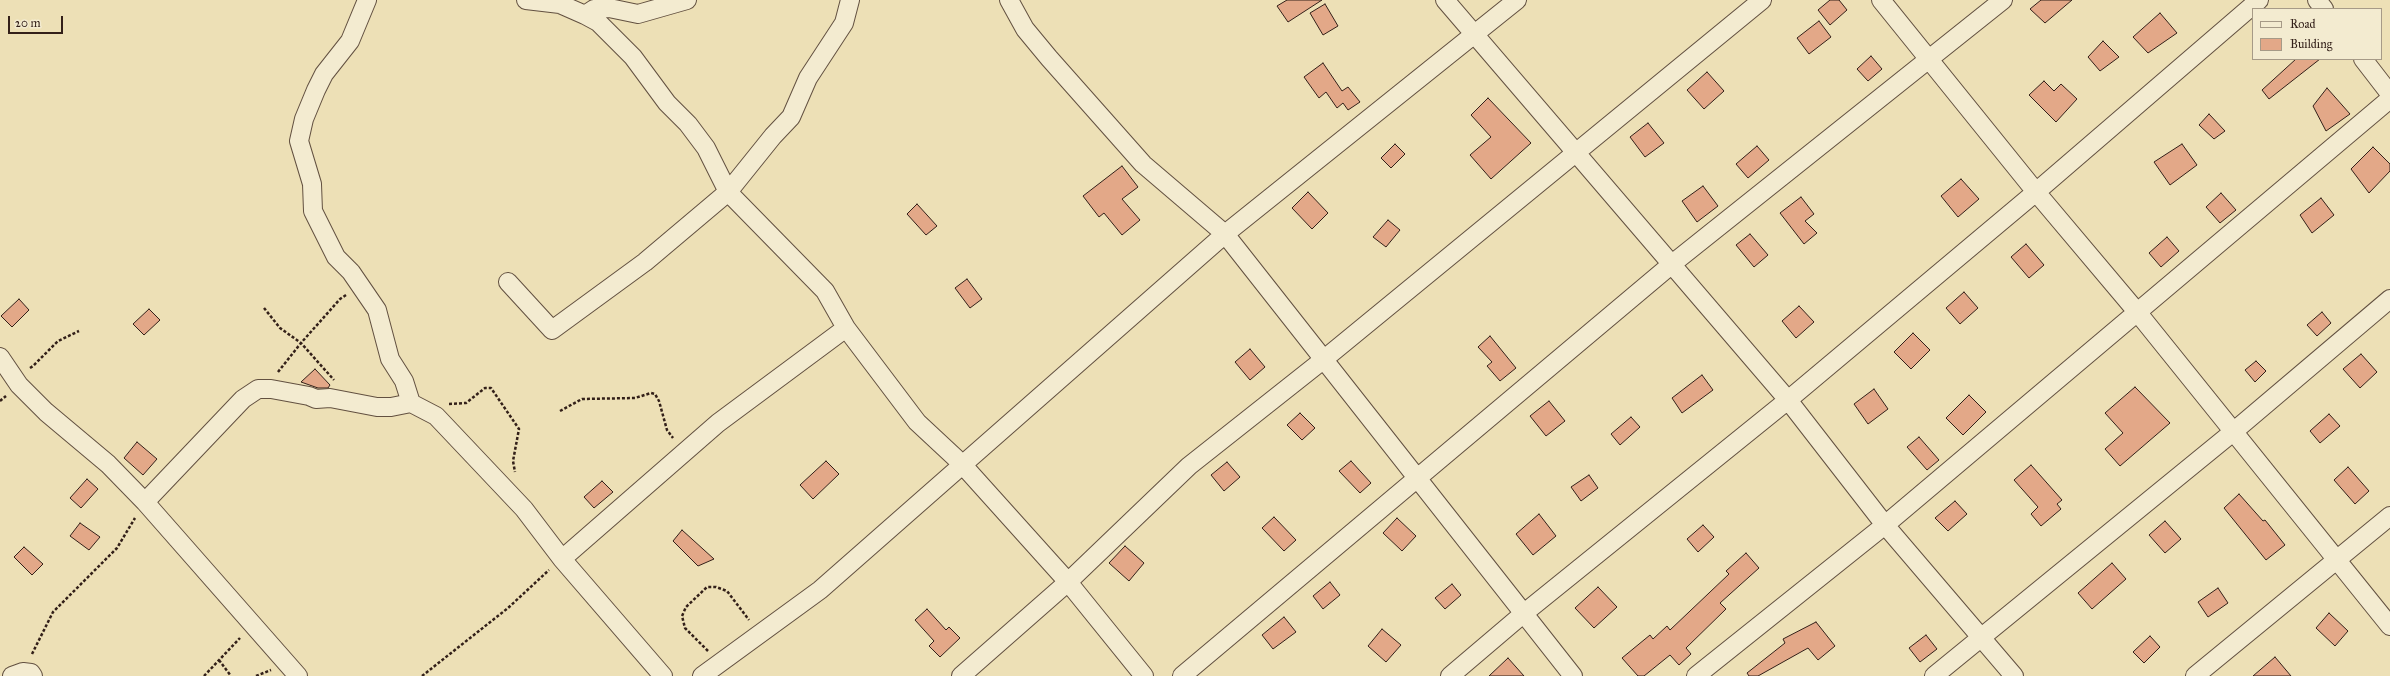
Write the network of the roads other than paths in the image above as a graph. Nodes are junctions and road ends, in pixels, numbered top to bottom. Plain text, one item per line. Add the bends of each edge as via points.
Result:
1 (367, 0) edge
2 (526, 0) edge
3 (687, 0) edge
4 (850, 0) edge
5 (1009, 0) edge
6 (1445, 0) edge
7 (1517, 0) edge
8 (1762, 0) edge
9 (1881, 0) edge
10 (2003, 0) edge
11 (2260, 0) edge
12 (2317, 0) edge
13 (557, 2) edge
14 (2323, 8) edge
15 (585, 15) junction
16 (1472, 34) junction
17 (1930, 60) junction
18 (2364, 60) edge
19 (2390, 94) edge
20 (2390, 99) edge
21 (1577, 152) junction
22 (728, 192) junction
23 (2036, 192) junction
24 (1225, 234) junction
25 (1672, 264) junction
26 (508, 282) dead end
27 (2390, 299) edge
28 (2138, 313) junction
29 (846, 328) junction
30 (1323, 360) junction
31 (4, 364) edge
32 (1788, 400) junction
33 (411, 403) junction
34 (2233, 432) junction
35 (961, 464) junction
36 (1418, 480) junction
37 (145, 502) junction
38 (2390, 516) edge
39 (1885, 525) junction
40 (562, 559) junction
41 (2336, 560) junction
42 (1068, 582) junction
43 (1523, 614) junction
44 (2390, 626) edge
45 (1981, 638) junction
46 (32, 674) edge
47 (12, 676) edge
48 (298, 676) edge
49 (664, 676) edge
50 (702, 676) edge
51 (961, 676) edge
52 (1144, 676) edge
53 (1182, 676) edge
54 (1450, 676) edge
55 (1573, 676) edge
56 (1696, 676) edge
57 (1934, 676) edge
58 (2014, 676) edge
59 (2195, 676) edge

1 - 33 street via 350,41 324,74 316,90 304,119 299,141 312,184 313,211 336,256 351,272 377,310 390,360 404,382
2 - 13 street
3 - 15 street via 638,14 609,8 594,9
4 - 22 street via 844,23 808,78 791,117
5 - 24 street via 1025,29 1138,159
6 - 16 street
7 - 16 street
8 - 21 street
9 - 17 street
10 - 17 street
11 - 23 street
12 - 14 street
13 - 15 street
15 - 22 street via 598,22 633,57 667,102 688,124 706,148
16 - 21 street via 1489,50
16 - 24 street
17 - 23 street
17 - 25 street
18 - 19 street
20 - 28 street
21 - 25 street
21 - 30 street
22 - 26 street via 645,262 554,329 549,328
22 - 29 street via 824,291
23 - 28 street
23 - 32 street
24 - 30 street
24 - 35 street
25 - 32 street
25 - 36 street
27 - 34 street
28 - 34 street
28 - 39 street
29 - 35 street via 917,422
29 - 40 street via 718,423
30 - 36 street
30 - 42 street via 1190,466
31 - 37 street via 19,385 46,412 108,464
32 - 39 street
32 - 43 street
33 - 37 street via 377,407 258,389 244,399
33 - 40 street via 436,416 524,509
34 - 41 street
34 - 45 street
35 - 42 street
35 - 50 street via 888,532 820,590
36 - 43 street
36 - 53 street
37 - 48 street
38 - 41 street
39 - 45 street
39 - 56 street
40 - 49 street
41 - 44 street
41 - 59 street
42 - 51 street
42 - 52 street
43 - 54 street
43 - 55 street
45 - 57 street
45 - 58 street
46 - 47 street via 24,672

